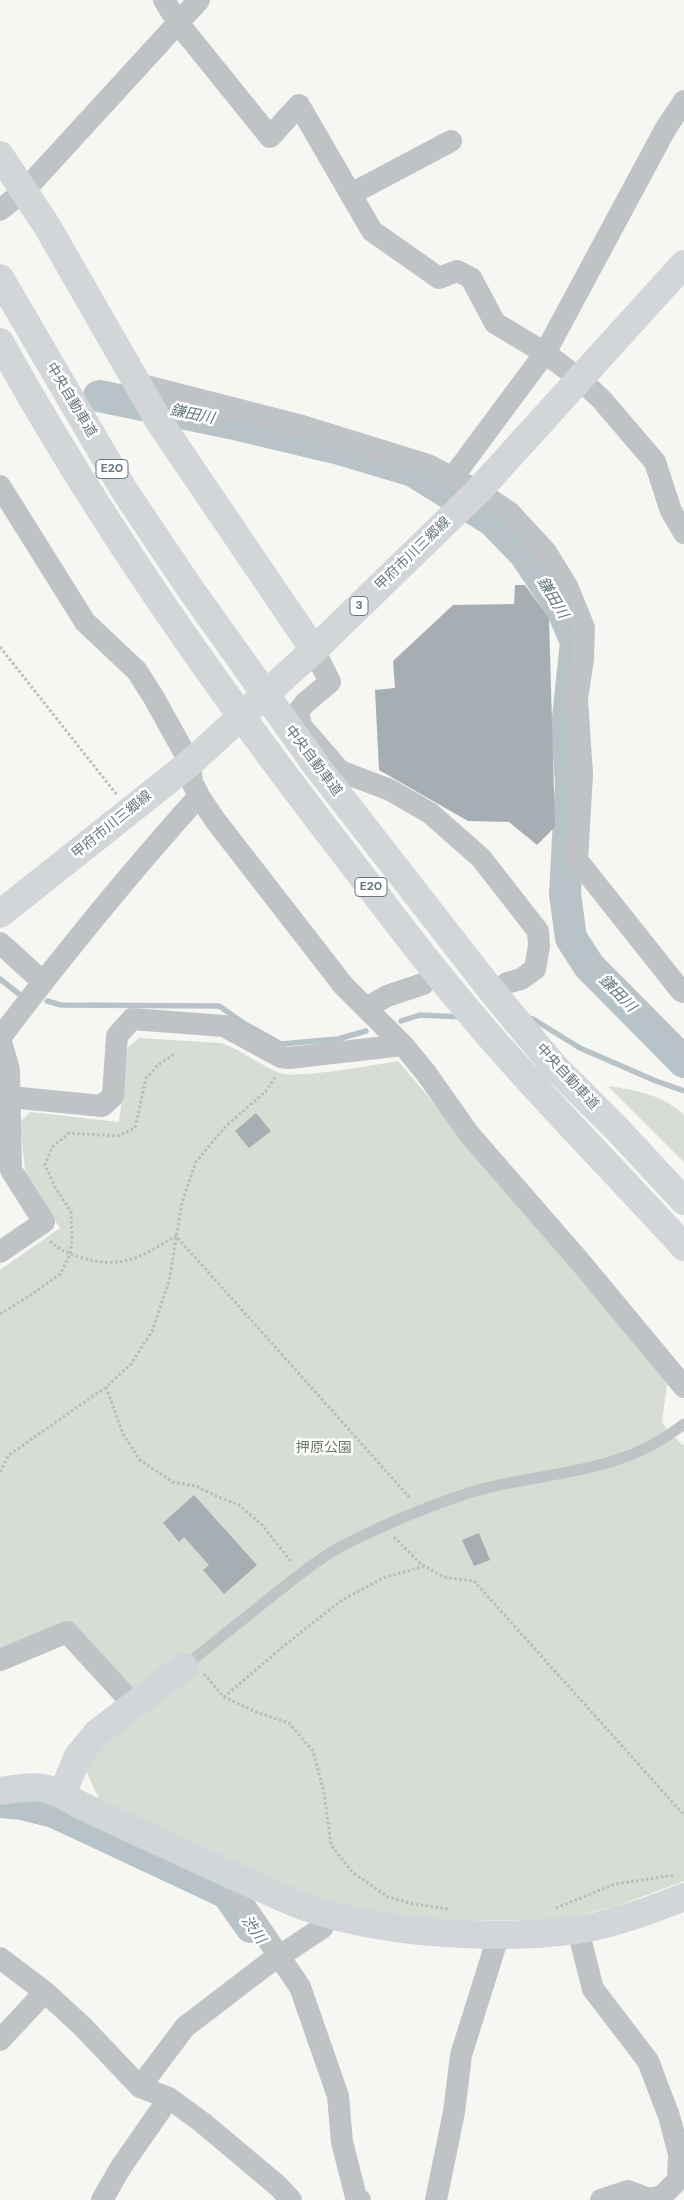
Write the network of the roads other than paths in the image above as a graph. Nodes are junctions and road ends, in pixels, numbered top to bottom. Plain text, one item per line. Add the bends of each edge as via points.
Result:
1 (164, 0) edge
2 (200, 0) edge
3 (178, 23) junction
4 (684, 101) edge
5 (451, 141) dead end
6 (0, 156) edge
7 (24, 191) junction
8 (350, 194) junction
9 (0, 210) edge
10 (684, 264) edge
11 (0, 278) edge
12 (0, 342) edge
13 (545, 353) junction
14 (581, 380) junction
15 (138, 385) junction
16 (453, 477) junction
17 (0, 486) edge
18 (478, 491) junction
19 (684, 533) edge
20 (314, 650) junction
21 (190, 763) junction
22 (199, 796) junction
23 (0, 914) edge
24 (0, 942) edge
25 (43, 982) junction
26 (423, 984) dead end
27 (499, 987) junction
28 (684, 992) edge
29 (366, 1008) junction
30 (0, 1038) edge
31 (403, 1045) junction
32 (10, 1097) junction
33 (618, 1129) junction
34 (684, 1192) edge
35 (684, 1201) edge
36 (681, 1251) edge
37 (0, 1252) edge
38 (684, 1387) edge
39 (684, 1424) edge
40 (0, 1660) edge
41 (188, 1664) joint
42 (134, 1705) junction
43 (0, 1792) edge
44 (62, 1794) junction
45 (242, 1879) junction
46 (684, 1897) edge
47 (330, 1915) junction
48 (578, 1930) junction
49 (500, 1934) junction
50 (0, 1958) edge
51 (275, 1960) junction
52 (44, 1992) junction
53 (0, 2040) edge
54 (140, 2087) junction
55 (169, 2098) junction
56 (682, 2153) edge
57 (661, 2198) edge
58 (102, 2200) edge
59 (291, 2200) edge
60 (360, 2200) edge
61 (436, 2200) edge
62 (601, 2200) edge

1 - 3 street
2 - 3 street
3 - 7 street
3 - 8 street via 270,137 299,105
4 - 13 street via 666,128
5 - 8 street
6 - 7 main road
7 - 9 street
7 - 15 main road
8 - 13 street via 372,231 439,278 457,271 472,278 495,323
10 - 14 main road, 甲府市川三郷線 / 3
11 - 27 main road, 中央自動車道 / E20 via 124,490 188,587 332,787
12 - 36 main road, 中央自動車道 / E20 via 157,598 292,785 450,989 596,1150
13 - 14 street
13 - 16 street
14 - 18 main road, 甲府市川三郷線 / 3
14 - 19 street via 655,462 671,511
15 - 16 street via 302,426 428,465
15 - 20 main road via 160,424
16 - 18 street
17 - 21 street via 85,622 137,671
18 - 20 main road, 甲府市川三郷線 / 3
18 - 28 street via 509,512 546,552 567,586 584,628 577,699 582,774 578,860
20 - 21 main road, 甲府市川三郷線 / 3
20 - 27 street via 330,682 298,712 301,726 340,771 390,790 430,813 481,858 538,931 535,970
21 - 22 street via 192,782
21 - 23 main road, 甲府市川三郷線 / 3
22 - 25 street via 139,863
22 - 29 street via 343,985
24 - 25 street
25 - 30 street
26 - 29 street via 387,996
27 - 33 main road, 中央自動車道 / E20 via 564,1076
29 - 31 street
30 - 32 street via 10,1070
31 - 32 street via 289,1058 281,1057 224,1026 132,1019 117,1036 113,1096 102,1106
31 - 38 street via 469,1134
32 - 37 street via 12,1170 44,1222
33 - 34 lane
33 - 35 main road, 中央自動車道 / E20
39 - 41 lane via 631,1456 604,1465 460,1496 383,1527 340,1548 300,1574
40 - 42 street via 67,1632
41 - 42 main road
42 - 44 main road via 97,1733 78,1756
43 - 44 main road via 32,1786
44 - 45 main road
45 - 47 main road
45 - 51 street via 236,1893
46 - 48 main road
47 - 49 main road via 419,1930
47 - 51 street via 322,1928
48 - 49 main road
48 - 56 street via 593,1988 648,2061
49 - 61 street via 460,2055 454,2112
50 - 52 street
51 - 54 street via 185,2027
51 - 60 street via 300,1987 338,2096 342,2142 356,2197
52 - 53 street
52 - 54 street via 82,2026
54 - 55 street
55 - 58 street
55 - 59 street via 203,2123
56 - 57 street via 678,2180
57 - 62 street via 649,2199 628,2191

